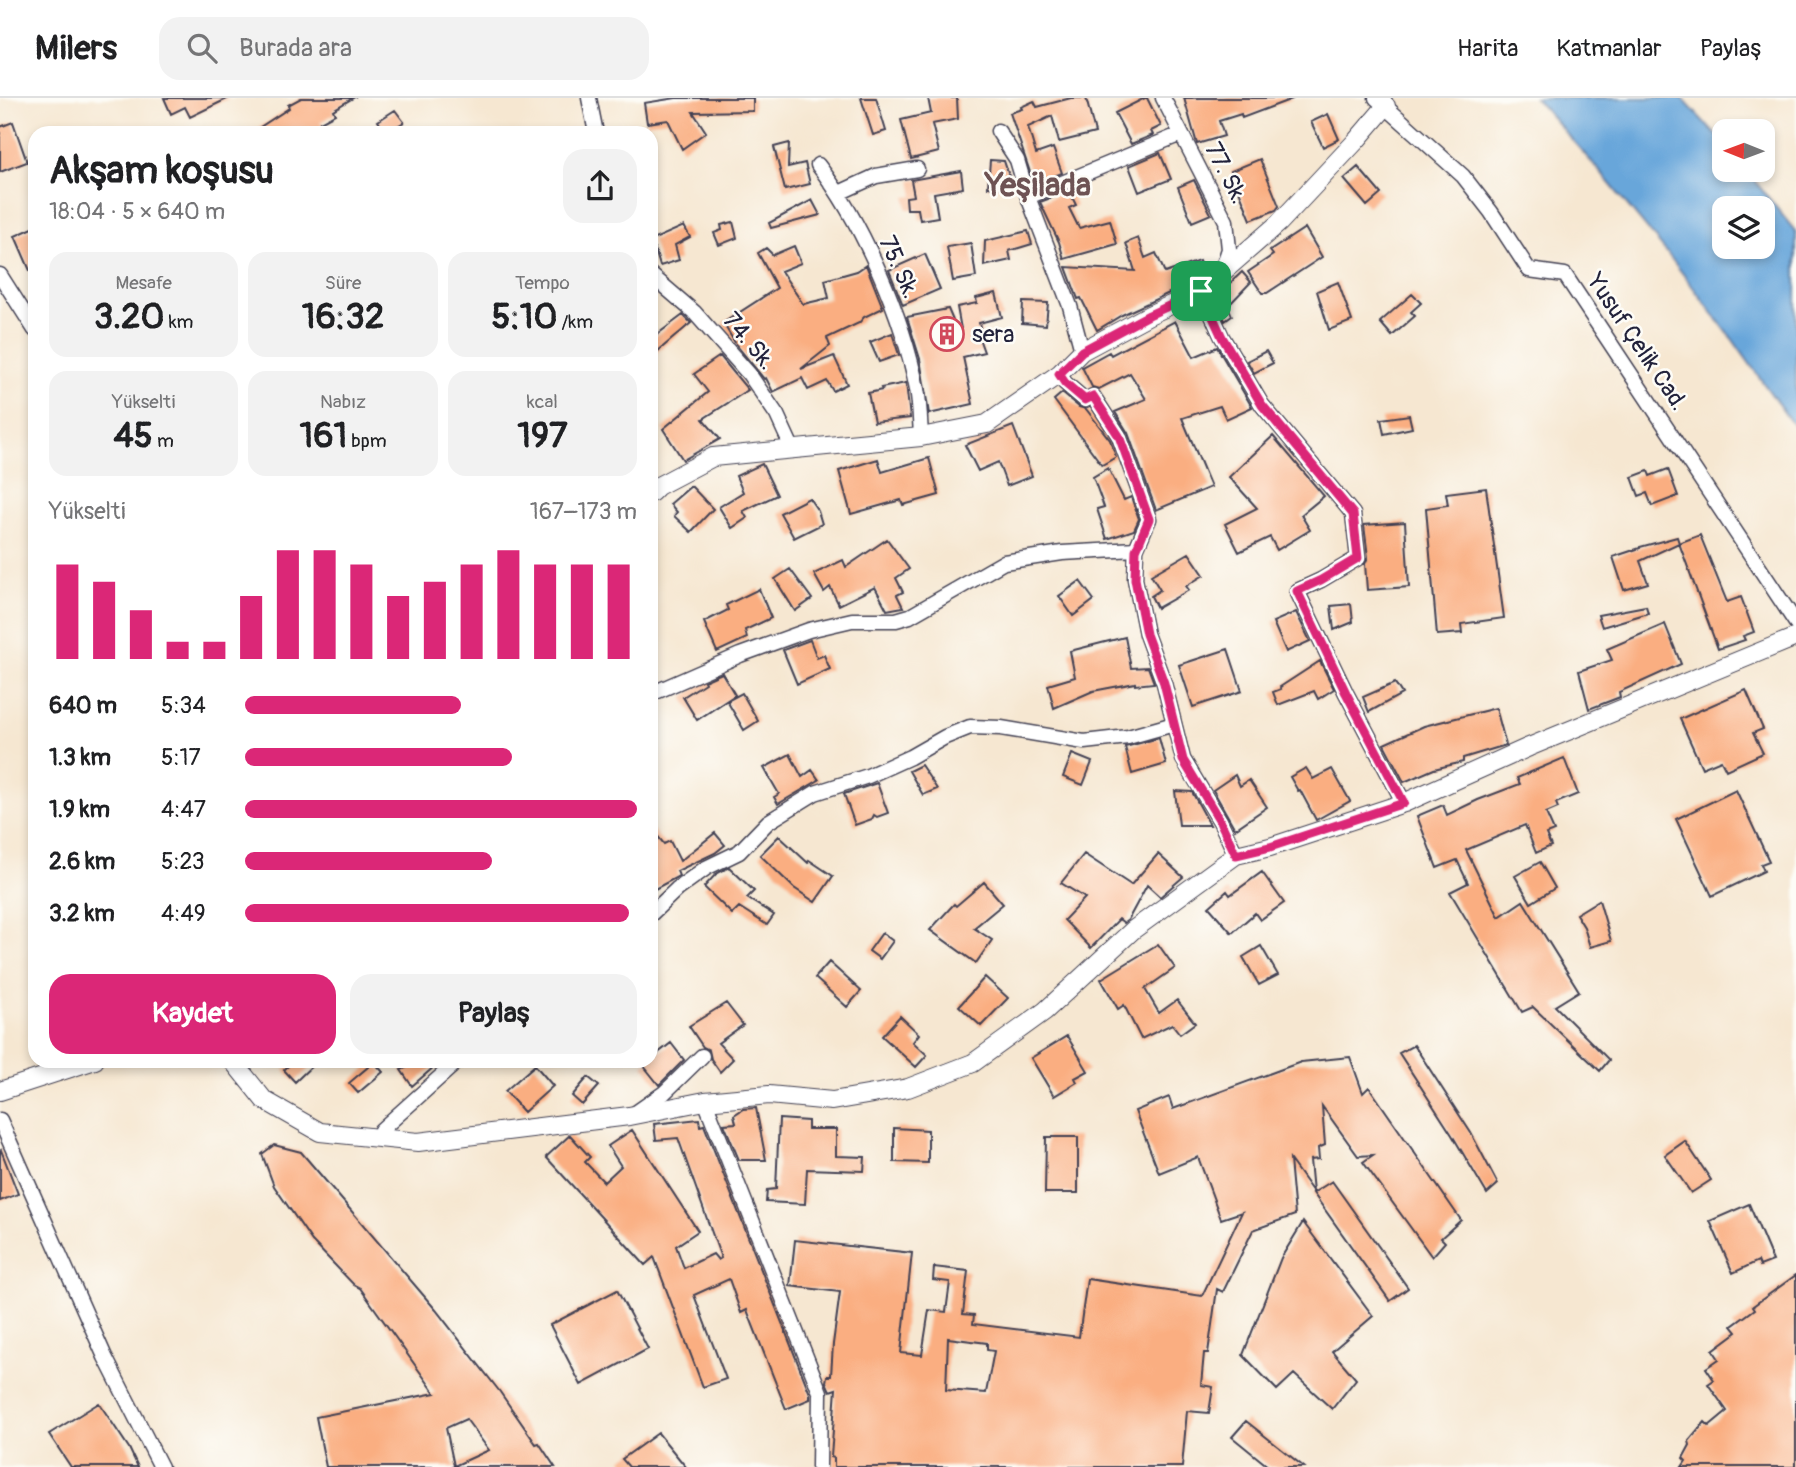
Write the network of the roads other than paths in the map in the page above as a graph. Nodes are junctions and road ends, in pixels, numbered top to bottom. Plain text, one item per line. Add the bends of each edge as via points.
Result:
1 (589, 98) edge
2 (1163, 98) edge
3 (1381, 102) edge
4 (595, 126) edge
5 (998, 131) dead end
6 (1181, 134) junction
7 (818, 165) dead end
8 (917, 169) dead end
9 (839, 193) junction
10 (1028, 197) junction
11 (1221, 273) junction
12 (0, 275) edge
13 (658, 281) edge
14 (1201, 291) junction
15 (28, 319) edge
16 (1082, 351) junction
17 (1059, 374) junction
18 (921, 437) junction
19 (793, 450) junction
20 (658, 486) edge
21 (1136, 550) junction
22 (1796, 623) edge
23 (1796, 636) edge
24 (658, 691) edge
25 (1174, 724) junction
26 (1404, 803) junction
27 (1236, 855) junction
28 (658, 907) edge
29 (702, 1056) dead end
30 (70, 1068) edge
31 (238, 1068) edge
32 (450, 1068) edge
33 (0, 1091) edge
34 (705, 1101) junction
35 (629, 1116) junction
36 (0, 1120) edge
37 (378, 1138) junction
38 (161, 1467) edge
39 (819, 1467) edge

1 - 4 street
2 - 6 street, 77. Sk.
3 - 11 street via 1356,141 1279,223
3 - 22 street, Yusuf Çelik Cad. via 1463,176 1529,270 1565,275
5 - 10 street via 1017,160
6 - 10 street
6 - 11 street, 77. Sk. via 1226,221 1229,249
7 - 9 street, 75. Sk.
8 - 9 street via 876,176
9 - 18 street, 75. Sk. via 882,263 918,391
10 - 16 street via 1070,306
11 - 14 street
12 - 15 street
13 - 19 street, 74. Sk. via 694,312 749,374 777,415
14 - 16 street
14 - 26 street via 1262,405 1353,514 1358,558 1297,591
16 - 17 street
17 - 18 street via 987,424
17 - 21 street via 1085,400 1093,396 1119,436 1149,519
18 - 19 street
19 - 20 street via 713,457
21 - 24 street via 1062,553 1004,562 910,615 896,620 852,620 809,630
21 - 25 street via 1135,579 1146,634
23 - 26 street
25 - 27 street via 1183,760
25 - 28 street via 1128,737 1084,742 970,727 869,776 816,793 768,822 738,852 706,868
26 - 27 street
27 - 34 street via 1133,930 1045,1011 973,1063 908,1088 832,1101 769,1095
29 - 35 street via 664,1093
30 - 33 street
31 - 37 street via 264,1100 320,1132
32 - 37 street via 381,1130
34 - 35 street
34 - 39 street via 820,1392
35 - 37 street via 418,1142
36 - 38 street via 105,1357

